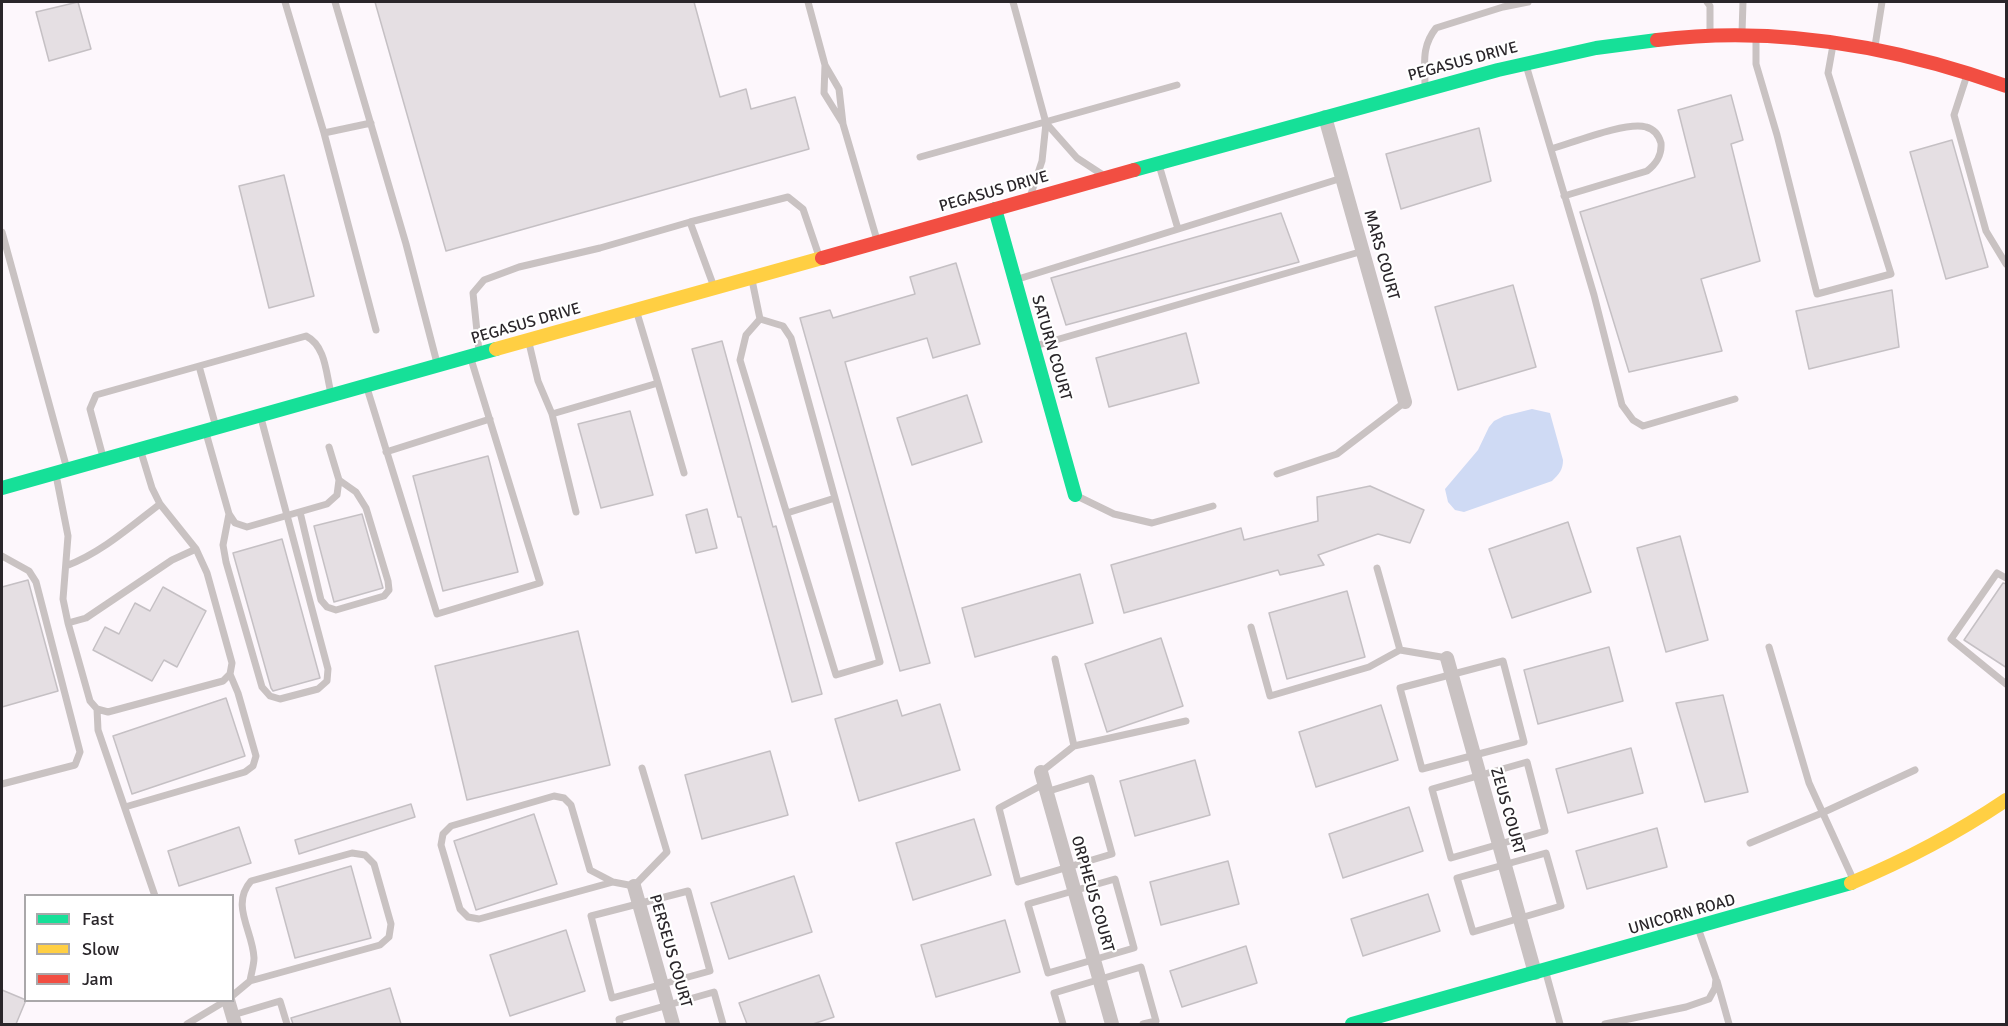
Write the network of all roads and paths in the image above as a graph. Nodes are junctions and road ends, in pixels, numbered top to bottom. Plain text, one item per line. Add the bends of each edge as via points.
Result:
1 (285, 2) edge
2 (335, 2) edge
3 (808, 2) edge
4 (1013, 2) edge
5 (1528, 2) edge
6 (1707, 2) edge
7 (1743, 2) edge
8 (1882, 2) edge
9 (1742, 36) junction
10 (1710, 37) junction
11 (1756, 37) junction
12 (1833, 43) junction
13 (1874, 50) junction
14 (1525, 63) junction
15 (825, 65) junction
16 (1967, 73) junction
17 (1177, 85) dead end
18 (2007, 86) edge
19 (1425, 89) junction
20 (1325, 117) junction
21 (371, 123) junction
22 (1046, 123) junction
23 (843, 124) junction
24 (324, 133) junction
25 (1551, 149) junction
26 (920, 157) dead end
27 (1159, 163) junction
28 (1107, 178) junction
29 (1342, 178) junction
30 (1564, 196) junction
31 (1029, 200) junction
32 (995, 209) junction
33 (690, 222) junction
34 (1178, 229) junction
35 (2, 232) edge
36 (878, 242) junction
37 (1363, 251) junction
38 (820, 259) junction
39 (2007, 264) edge
40 (752, 278) junction
41 (1014, 280) junction
42 (714, 288) junction
43 (636, 310) junction
44 (760, 319) junction
45 (376, 330) dead end
46 (529, 340) junction
47 (1033, 346) junction
48 (475, 355) junction
49 (199, 366) junction
50 (437, 366) junction
51 (658, 383) junction
52 (366, 386) junction
53 (332, 396) junction
54 (1735, 399) dead end
55 (1405, 402) joint
56 (552, 414) junction
57 (261, 416) junction
58 (490, 419) junction
59 (211, 430) junction
60 (329, 447) dead end
61 (140, 449) junction
62 (386, 452) junction
63 (103, 460) junction
64 (62, 471) junction
65 (684, 473) dead end
66 (1277, 474) dead end
67 (339, 480) junction
68 (2, 488) edge
69 (1075, 495) joint
70 (835, 498) junction
71 (160, 504) junction
72 (1213, 506) dead end
73 (300, 512) junction
74 (576, 512) dead end
75 (787, 513) junction
76 (229, 514) junction
77 (286, 515) junction
78 (196, 549) junction
79 (2, 556) edge
80 (66, 566) junction
81 (1377, 568) dead end
82 (2007, 578) edge
83 (68, 623) junction
84 (1251, 627) dead end
85 (1769, 647) dead end
86 (1400, 650) junction
87 (1447, 658) joint
88 (1056, 659) dead end
89 (1451, 673) junction
90 (230, 674) junction
91 (2007, 684) edge
92 (97, 709) junction
93 (1186, 721) dead end
94 (1074, 746) junction
95 (1474, 755) junction
96 (642, 768) dead end
97 (1915, 770) dead end
98 (1480, 774) junction
99 (1044, 783) junction
100 (2, 784) edge
101 (2007, 800) edge
102 (125, 807) junction
103 (1822, 813) junction
104 (1750, 843) dead end
105 (1499, 844) junction
106 (1505, 864) junction
107 (1067, 867) junction
108 (1854, 881) junction
109 (613, 882) junction
110 (634, 886) junction
111 (1074, 891) junction
112 (154, 894) edge
113 (639, 902) junction
114 (1520, 918) junction
115 (1698, 928) junction
116 (1094, 960) junction
117 (1540, 972) junction
118 (1099, 979) junction
119 (1716, 979) junction
120 (250, 981) junction
121 (662, 985) junction
122 (234, 994) edge
123 (225, 1002) edge
124 (229, 1002) edge
125 (668, 1006) junction
126 (234, 1020) edge
127 (620, 1022) edge
128 (187, 1024) edge
129 (287, 1024) edge
130 (673, 1024) edge
131 (723, 1024) edge
132 (1063, 1024) edge
133 (1112, 1024) edge
134 (1143, 1024) edge
135 (1352, 1024) edge
136 (1560, 1024) edge
137 (1605, 1024) edge
138 (1729, 1024) edge

1 - 24 lane
2 - 21 lane
3 - 15 lane
4 - 22 lane
5 - 19 lane via 1436,28 1424,50
6 - 10 lane
7 - 9 lane
8 - 13 lane
9 - 10 street, PEGASUS DRIVE
9 - 11 street, PEGASUS DRIVE
10 - 14 street, PEGASUS DRIVE via 1622,44
11 - 12 street, PEGASUS DRIVE
11 - 12 lane via 1756,64 1817,294 1891,274 1828,73
12 - 13 street, PEGASUS DRIVE
13 - 16 street, PEGASUS DRIVE
14 - 19 street, PEGASUS DRIVE
14 - 25 lane
15 - 23 lane via 839,89
15 - 23 lane via 825,93
16 - 18 street, PEGASUS DRIVE
16 - 39 lane via 1954,115 1986,231
17 - 22 lane
19 - 20 street, PEGASUS DRIVE
20 - 27 street, PEGASUS DRIVE
20 - 29 street, MARS COURT
21 - 24 lane
21 - 50 lane
22 - 26 lane
22 - 28 lane via 1077,158
22 - 31 lane via 1042,160
23 - 36 lane
24 - 45 lane
25 - 30 lane
25 - 30 lane via 1636,126 1655,131 1660,141 1659,158 1647,171
27 - 28 street, PEGASUS DRIVE
27 - 34 lane
28 - 31 street, PEGASUS DRIVE
29 - 34 lane
29 - 37 street, MARS COURT
30 - 54 lane via 1622,405 1633,420 1643,426
31 - 32 street, PEGASUS DRIVE
32 - 36 street, PEGASUS DRIVE
32 - 41 street, SATURN COURT
33 - 38 lane via 788,197 803,209
33 - 42 lane
33 - 48 lane via 519,267 484,280 473,293
34 - 41 lane
35 - 64 lane
36 - 38 street, PEGASUS DRIVE
37 - 47 lane
37 - 55 street, MARS COURT
38 - 40 street, PEGASUS DRIVE
40 - 42 street, PEGASUS DRIVE
40 - 44 lane
41 - 47 street, SATURN COURT
42 - 43 street, PEGASUS DRIVE
43 - 46 street, PEGASUS DRIVE
43 - 51 lane
44 - 70 lane via 783,326 791,338
44 - 75 lane via 746,335 740,360
46 - 48 street, PEGASUS DRIVE
46 - 56 lane via 538,381
47 - 69 street, SATURN COURT
48 - 50 street, PEGASUS DRIVE
48 - 58 lane
49 - 53 lane via 306,336 321,350
49 - 59 lane
49 - 63 lane via 96,395 90,409
50 - 52 street, PEGASUS DRIVE
51 - 56 lane
51 - 65 lane
52 - 53 street, PEGASUS DRIVE
52 - 62 lane
53 - 57 street, PEGASUS DRIVE
55 - 66 lane via 1337,454
56 - 74 lane
57 - 59 street, PEGASUS DRIVE
57 - 77 lane
58 - 62 lane
58 - 62 lane via 540,583 436,614
59 - 61 street, PEGASUS DRIVE
59 - 76 lane
60 - 67 lane
61 - 63 street, PEGASUS DRIVE
61 - 71 lane
63 - 64 street, PEGASUS DRIVE
64 - 68 street, PEGASUS DRIVE
64 - 80 lane via 68,536
67 - 73 lane via 337,495 327,504
67 - 73 lane via 356,492 366,508 388,581 389,590 384,596 336,610 327,607 321,600
69 - 72 lane via 1114,514 1152,523
70 - 75 lane
70 - 75 lane via 880,662 836,675
71 - 78 lane
71 - 80 lane via 99,550
73 - 77 lane
76 - 77 lane via 235,523 247,527
76 - 77 lane via 223,545 226,562 262,687 270,696 280,699 318,689 327,681 328,669
78 - 83 lane via 172,560 86,618
78 - 90 lane via 207,573 232,663
79 - 100 lane via 29,571 36,582 80,753 75,765
80 - 83 lane via 63,599
81 - 86 lane
82 - 91 lane via 1998,573 1951,639
83 - 92 lane via 90,701
84 - 86 lane via 1270,696 1369,667
85 - 103 lane via 1809,783
86 - 87 lane
87 - 89 street, ZEUS COURT
88 - 94 lane
89 - 95 street, ZEUS COURT
89 - 95 lane via 1503,661 1524,742
89 - 95 lane via 1400,688 1422,769
90 - 92 lane via 223,681 108,712
90 - 102 lane via 256,756 253,766 245,772
92 - 102 lane via 99,729
93 - 94 lane
94 - 99 lane
95 - 98 street, ZEUS COURT
96 - 110 lane via 667,852
97 - 103 lane
98 - 105 street, ZEUS COURT
98 - 105 lane via 1527,762 1545,831
98 - 105 lane via 1432,789 1451,858
99 - 107 street, ORPHEUS COURT
99 - 107 lane via 1091,778 1112,854
99 - 107 lane via 999,808 1018,882
101 - 108 street, UNICORN ROAD via 1933,847
102 - 112 lane
103 - 104 lane
103 - 108 lane
105 - 106 street, ZEUS COURT
106 - 114 street, ZEUS COURT
106 - 114 lane via 1546,853 1561,906
106 - 114 lane via 1457,878 1473,932
107 - 111 street, ORPHEUS COURT
108 - 115 street, UNICORN ROAD
109 - 109 lane via 590,870 571,805 564,798 554,796 451,826 443,834 441,845 460,909 468,917 479,919
109 - 110 lane
110 - 113 street, PERSEUS COURT
111 - 116 street, ORPHEUS COURT
111 - 116 lane via 1115,879 1134,948
111 - 116 lane via 1028,904 1048,973
113 - 121 street, PERSEUS COURT
113 - 121 lane via 688,891 710,971
113 - 121 lane via 591,916 612,998
114 - 117 street, ZEUS COURT
115 - 117 street, UNICORN ROAD
115 - 119 lane
116 - 118 street, ORPHEUS COURT
117 - 135 street, UNICORN ROAD
117 - 136 lane
118 - 132 lane via 1054,993
118 - 133 street, ORPHEUS COURT
118 - 134 lane via 1142,967 1156,1021
119 - 137 lane via 1709,999
119 - 138 lane
120 - 120 lane via 380,945 389,937 392,924 374,864 365,855 352,853 251,881 243,890 241,902 254,958
120 - 122 lane
121 - 125 street, PERSEUS COURT
123 - 128 lane
124 - 126 street
125 - 127 lane
125 - 130 street, PERSEUS COURT
125 - 131 lane via 714,992
126 - 129 lane via 280,1001

